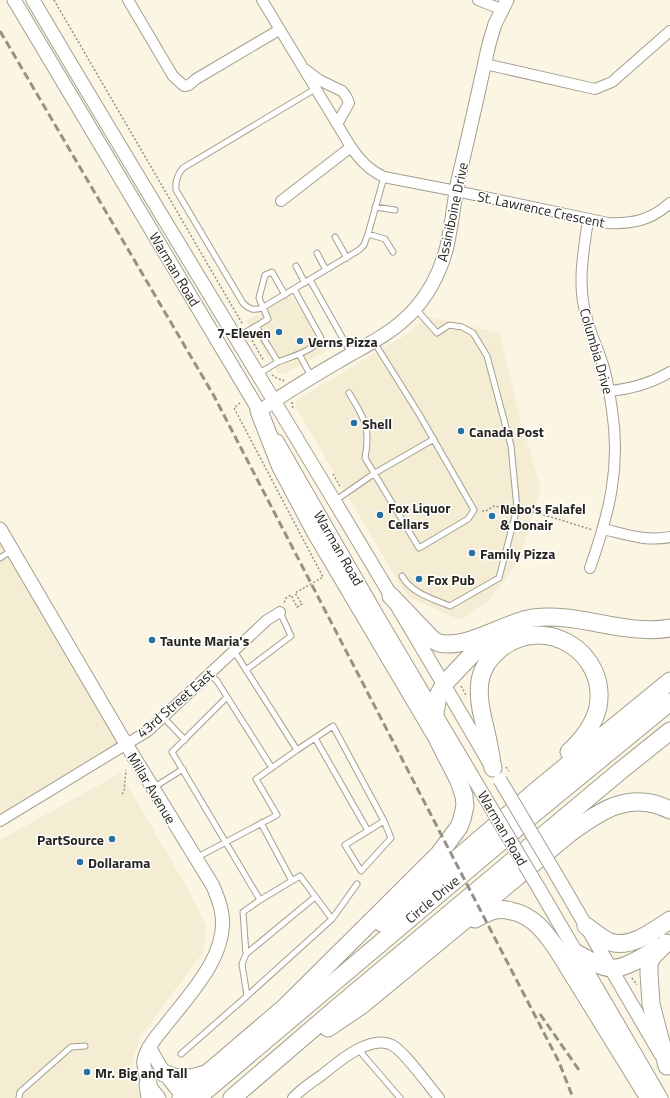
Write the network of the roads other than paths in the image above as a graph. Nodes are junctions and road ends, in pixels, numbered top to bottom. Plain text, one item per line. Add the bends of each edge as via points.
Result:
1 (14, 0) edge
2 (33, 0) edge
3 (128, 0) edge
4 (262, 0) edge
5 (478, 0) edge
6 (504, 5) edge
7 (279, 30) junction
8 (670, 31) edge
9 (485, 64) junction
10 (303, 68) junction
11 (315, 88) junction
12 (337, 124) junction
13 (351, 147) junction
14 (384, 177) junction
15 (456, 191) junction
16 (281, 201) dead end
17 (670, 203) edge
18 (375, 207) junction
19 (395, 210) dead end
20 (588, 220) junction
21 (368, 234) junction
22 (335, 237) dead end
23 (393, 252) dead end
24 (317, 253) dead end
25 (347, 258) junction
26 (296, 266) dead end
27 (326, 270) junction
28 (308, 281) junction
29 (294, 289) junction
30 (285, 295) junction
31 (263, 307) junction
32 (415, 308) junction
33 (256, 326) junction
34 (242, 334) junction
35 (373, 341) junction
36 (299, 354) junction
37 (352, 354) junction
38 (278, 362) junction
39 (263, 370) junction
40 (670, 372) edge
41 (312, 377) junction
42 (609, 390) junction
43 (349, 393) dead end
44 (274, 401) junction
45 (259, 411) junction
46 (434, 439) junction
47 (375, 474) junction
48 (339, 497) junction
49 (0, 529) edge
50 (602, 532) junction
51 (670, 537) edge
52 (12, 550) junction
53 (0, 558) edge
54 (590, 568) dead end
55 (402, 576) dead end
56 (391, 596) junction
57 (280, 612) joint
58 (512, 624) junction
59 (670, 628) edge
60 (234, 651) junction
61 (246, 670) junction
62 (209, 674) junction
63 (670, 681) edge
64 (444, 684) junction
65 (227, 697) junction
66 (670, 702) edge
67 (435, 713) junction
68 (163, 717) junction
69 (670, 731) edge
70 (316, 738) junction
71 (184, 740) junction
72 (126, 744) junction
73 (297, 750) junction
74 (272, 768) junction
75 (183, 769) junction
76 (496, 774) junction
77 (153, 788) junction
78 (670, 810) edge
79 (384, 821) junction
80 (0, 822) edge
81 (261, 824) junction
82 (368, 831) junction
83 (226, 842) junction
84 (195, 858) junction
85 (438, 876) junction
86 (292, 882) junction
87 (357, 884) dead end
88 (315, 897) junction
89 (260, 900) junction
90 (332, 919) junction
91 (670, 920) edge
92 (586, 926) junction
93 (441, 940) junction
94 (668, 941) edge
95 (576, 953) junction
96 (246, 954) junction
97 (611, 969) junction
98 (246, 996) junction
99 (283, 1009) junction
100 (85, 1046) dead end
101 (149, 1046) junction
102 (358, 1049) junction
103 (181, 1054) dead end
104 (669, 1069) edge
105 (164, 1073) junction
106 (207, 1073) junction
107 (260, 1075) junction
108 (149, 1091) edge
109 (186, 1097) edge
110 (19, 1098) edge
111 (159, 1098) edge
112 (232, 1098) edge
113 (293, 1098) edge
114 (400, 1098) edge
115 (439, 1098) edge
116 (649, 1098) edge
117 (662, 1098) edge

1 - 45 main road, Warman Road
2 - 34 main road, Warman Road via 105,121
3 - 7 street via 173,76 184,86
4 - 7 street, St. Lawrence Crescent
5 - 6 street
6 - 9 main road, Assiniboine Drive via 494,24
7 - 10 street, St. Lawrence Crescent
8 - 9 street via 612,82 595,89
9 - 15 main road, Assiniboine Drive
10 - 11 street, St. Lawrence Crescent
10 - 12 street, St. Lawrence Crescent via 319,80 342,91 346,96 349,103
11 - 12 street, St. Lawrence Crescent
11 - 31 lane via 183,168 176,179 176,190 244,303 252,310
12 - 13 street, St. Lawrence Crescent
13 - 14 street, St. Lawrence Crescent via 362,162
13 - 16 street
14 - 15 street, St. Lawrence Crescent
14 - 18 lane
15 - 20 street, St. Lawrence Crescent
15 - 32 main road, Assiniboine Drive via 447,247 438,272
17 - 20 street, St. Lawrence Crescent via 642,221 626,224
18 - 19 lane
18 - 21 lane
20 - 42 street, Columbia Drive via 581,284 589,328
21 - 23 lane via 385,239
21 - 25 lane via 364,245
22 - 25 lane
24 - 27 lane
25 - 27 lane
26 - 28 lane
27 - 28 lane
28 - 29 lane
28 - 37 lane
29 - 30 lane
29 - 36 lane via 321,338 316,345
30 - 31 lane
30 - 31 lane via 272,272 265,275 259,298
31 - 33 lane via 268,319
32 - 35 main road, Assiniboine Drive via 392,329
32 - 55 lane via 437,333 449,325 462,327 473,333 484,350 511,446 517,508 499,578 450,606 415,590 406,584
33 - 34 lane
33 - 38 lane
34 - 39 main road, Warman Road
35 - 37 main road, Assiniboine Drive
35 - 46 lane
36 - 38 lane
36 - 41 lane
37 - 41 main road, Assiniboine Drive
38 - 39 lane
39 - 44 main road, Warman Road
40 - 42 street via 644,385
41 - 44 main road, Assiniboine Drive
42 - 50 street, Columbia Drive via 616,452 612,488
43 - 47 lane via 366,422 368,444 365,458
44 - 45 main road, Assiniboine Drive
44 - 48 main road, Warman Road
45 - 67 main road, Warman Road
45 - 99 highway via 280,465 316,533 460,781 465,806 459,827 438,854
46 - 47 lane
46 - 47 lane via 474,510 468,519 419,548
47 - 48 lane
48 - 56 main road, Warman Road
49 - 52 main road, Millar Avenue
50 - 51 street via 645,539
50 - 54 street, Columbia Drive
52 - 53 lane
52 - 72 main road, Millar Avenue
56 - 58 highway via 438,643 466,641
56 - 64 main road, Warman Road
57 - 60 street, 43rd Street East via 267,620
57 - 61 lane via 291,636
58 - 59 highway via 554,617 625,628
58 - 64 highway via 479,647
60 - 61 lane
60 - 62 street, 43rd Street East
61 - 73 lane
62 - 65 lane
62 - 68 street, 43rd Street East
63 - 85 highway via 543,785
64 - 67 highway via 438,696
64 - 76 main road, Warman Road
65 - 71 lane
65 - 74 lane
66 - 109 highway, Circle Drive
67 - 95 main road, Warman Road, bridge
68 - 71 lane
68 - 72 street, 43rd Street East via 148,731
69 - 107 highway, Circle Drive
70 - 73 lane
70 - 79 lane via 332,726
70 - 82 lane
71 - 75 lane via 172,752
72 - 77 main road, Millar Avenue
72 - 80 street, 43rd Street East
73 - 74 lane
74 - 81 lane via 256,779 278,815
75 - 77 lane
75 - 83 lane
76 - 85 highway via 480,699 480,681 486,665 501,648 521,638 538,635 568,643 587,659 597,682 598,707 591,726 575,747
76 - 92 main road, Warman Road, bridge
77 - 84 main road, Millar Avenue
78 - 93 highway via 656,804 637,801 621,804 596,815 570,833
79 - 82 lane
79 - 82 lane via 391,838 361,871 345,845
81 - 83 lane
81 - 86 lane
83 - 84 lane
83 - 89 lane
84 - 101 main road, Millar Avenue via 220,902 220,944 205,974
85 - 99 highway
86 - 88 lane via 300,876
86 - 89 lane
87 - 90 lane
88 - 90 lane
88 - 96 lane
89 - 96 lane via 243,912
90 - 98 lane
91 - 92 highway via 628,943 610,942
92 - 97 main road, Warman Road
93 - 107 highway via 362,1005
93 - 116 highway via 493,910 522,914 539,925 557,949
94 - 97 highway via 632,962
94 - 104 highway via 652,957 649,973 651,1004
95 - 97 highway
95 - 117 main road, Warman Road
96 - 98 lane via 242,964
97 - 104 main road, Warman Road
98 - 103 lane
99 - 106 highway
100 - 110 lane via 71,1047 20,1092
101 - 105 main road
101 - 108 main road, Millar Avenue via 144,1060
102 - 113 street
102 - 114 lane
102 - 115 street via 381,1042 394,1046
105 - 106 highway via 178,1079 191,1079
105 - 109 main road
106 - 109 highway
107 - 112 highway, Circle Drive
108 - 111 main road, Millar Avenue

